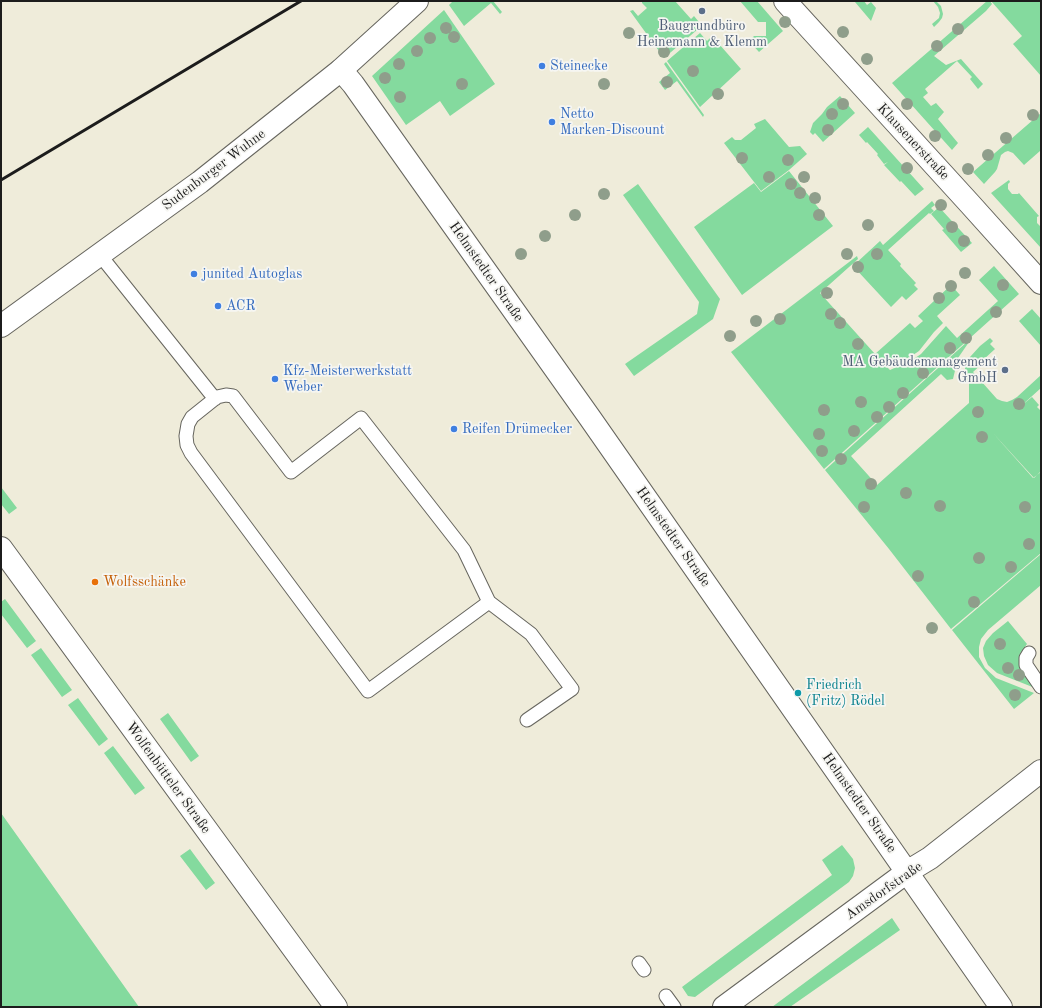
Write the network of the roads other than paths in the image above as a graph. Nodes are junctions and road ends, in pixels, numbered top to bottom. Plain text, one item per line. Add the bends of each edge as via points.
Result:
1 (417, 1) edge
2 (785, 1) edge
3 (341, 70) junction
4 (100, 255) junction
5 (1041, 283) edge
6 (1, 326) edge
7 (215, 399) junction
8 (1, 548) edge
9 (489, 602) junction
10 (1029, 653) dead end
11 (1041, 687) edge
12 (527, 720) dead end
13 (1041, 771) edge
14 (907, 872) junction
15 (666, 996) dead end
16 (336, 1007) edge
17 (674, 1007) edge
18 (724, 1007) edge
19 (1001, 1007) edge

1 - 3 street, Sudenburger Wuhne
2 - 5 street, Klausenerstraße
3 - 4 street, Sudenburger Wuhne via 200,182
3 - 14 street, Helmstedter Straße via 590,418
4 - 6 street, Sudenburger Wuhne
4 - 7 lane
7 - 9 lane via 226,395 235,398 291,472 361,418 464,550
7 - 9 lane via 190,420 186,436 188,449 368,691
8 - 16 street, Wolfenbütteler Straße
9 - 12 lane via 531,634 572,689
10 - 11 lane via 1026,665
13 - 14 street, Amsdorfstraße via 930,858
14 - 18 street, Amsdorfstraße
14 - 19 street, Helmstedter Straße
15 - 17 lane

